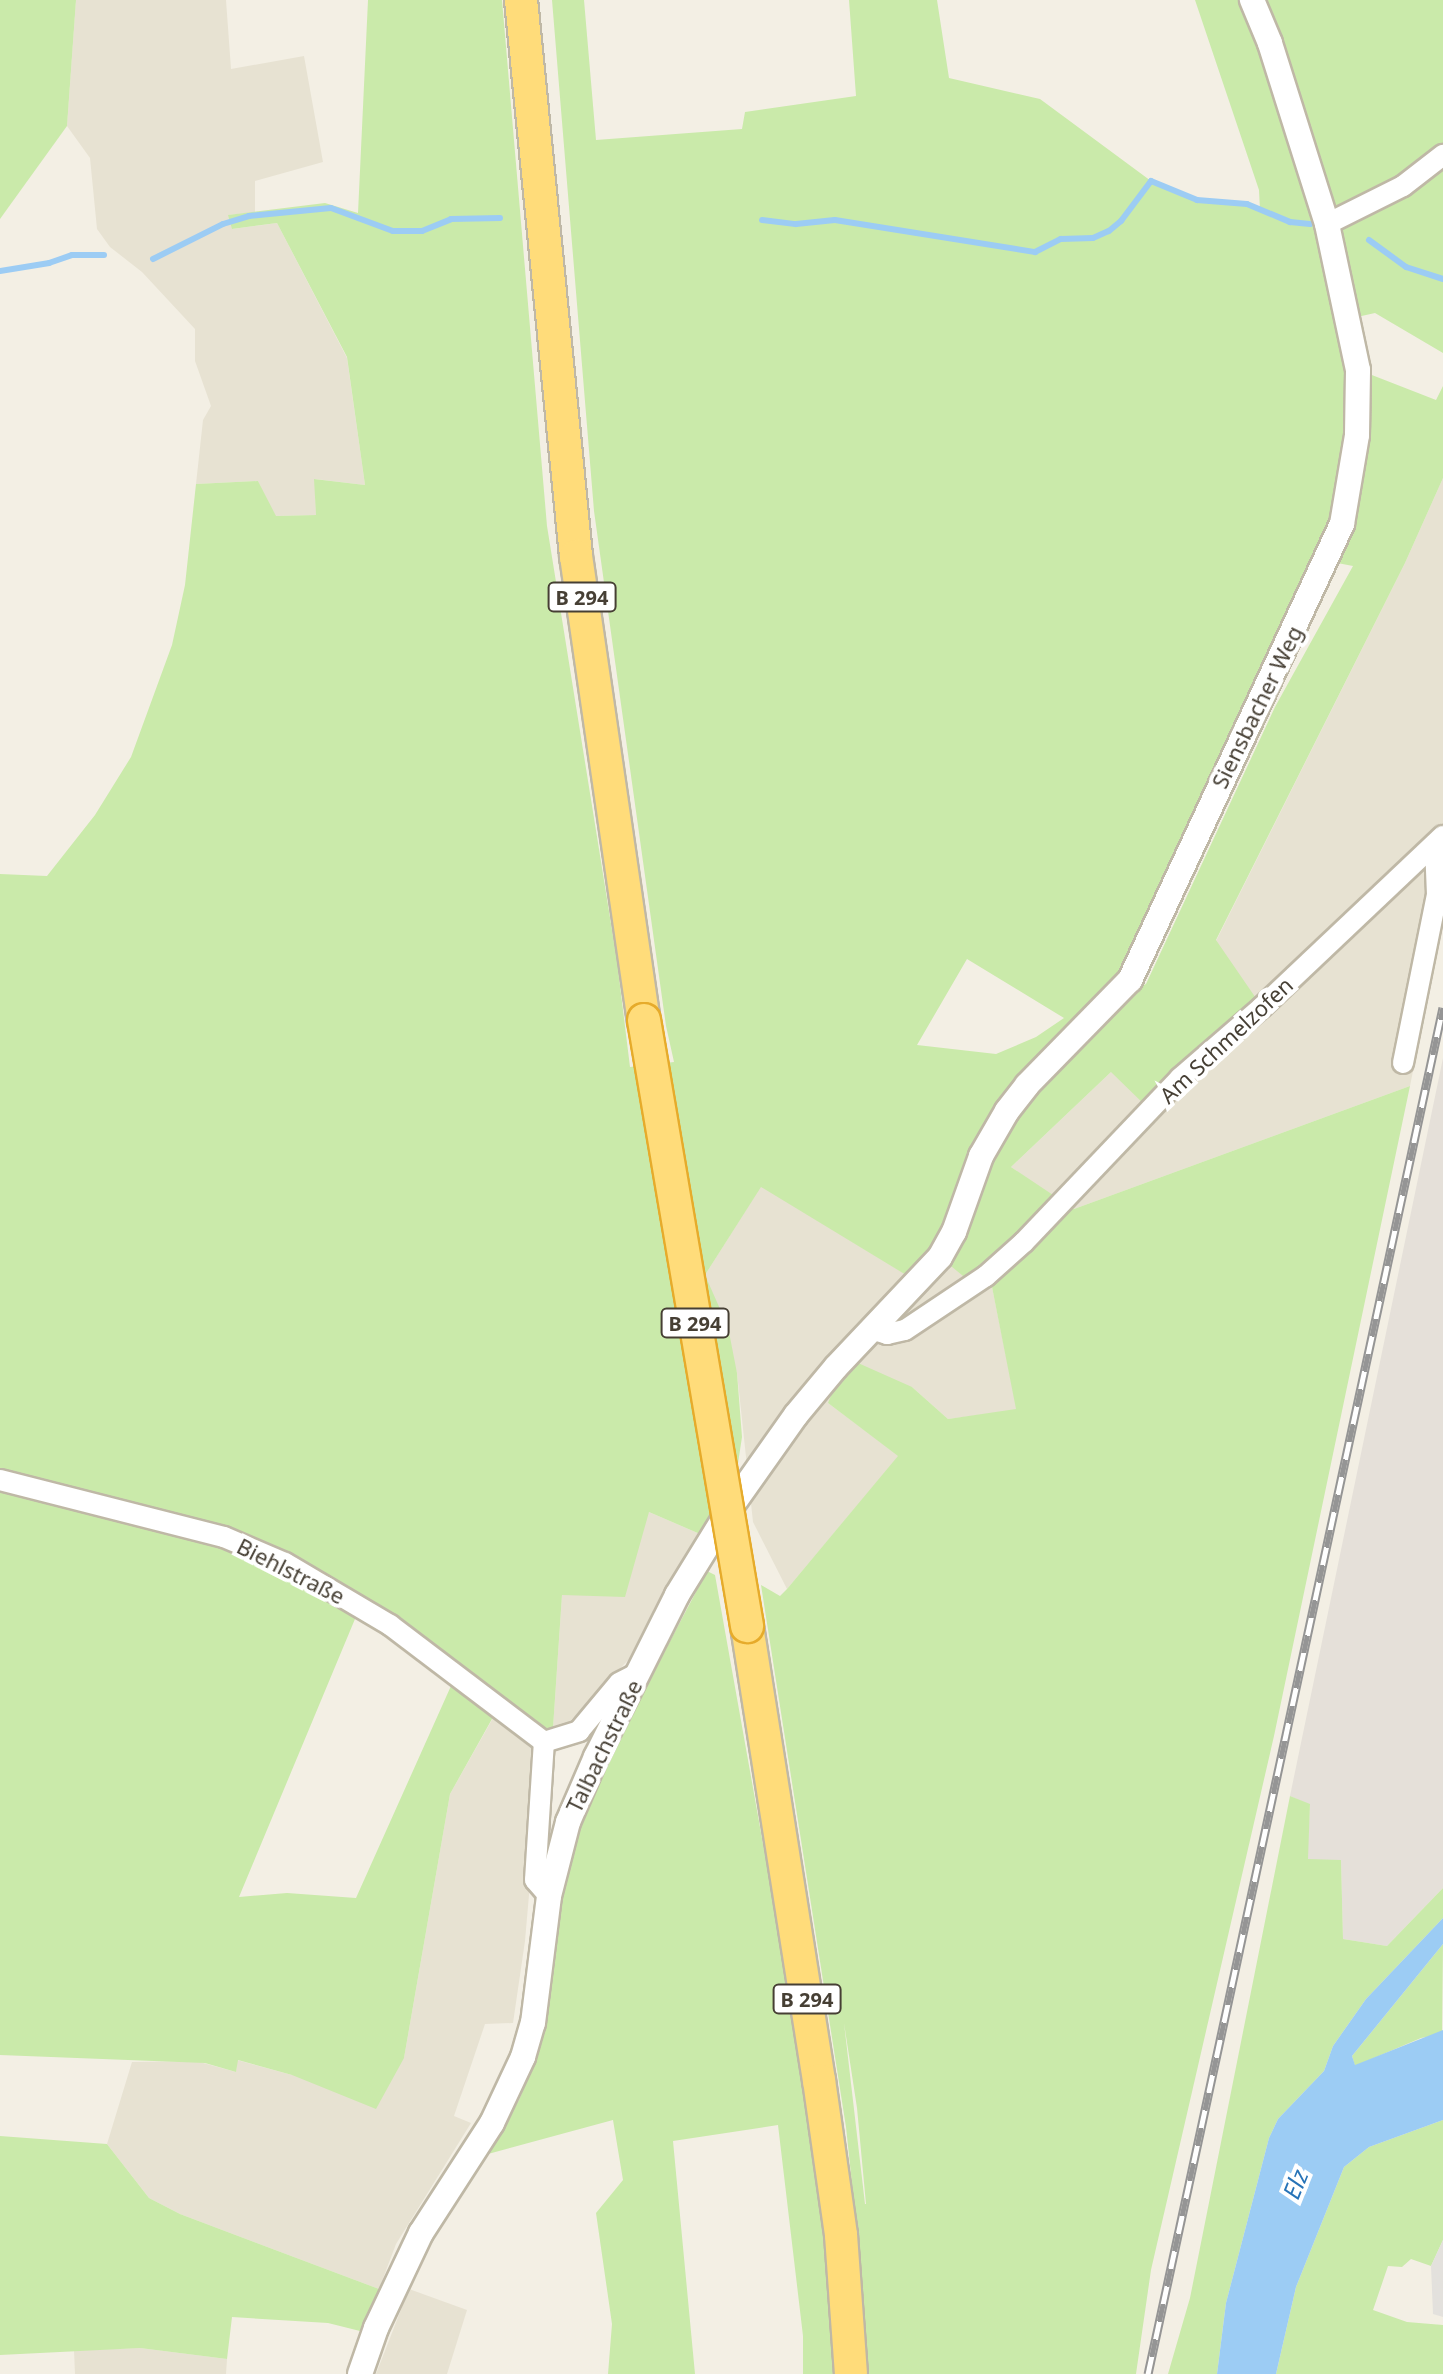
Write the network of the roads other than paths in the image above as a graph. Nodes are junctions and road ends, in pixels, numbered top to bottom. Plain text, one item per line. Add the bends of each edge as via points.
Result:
1 (522, 0) edge
2 (1252, 0) edge
3 (1443, 155) edge
4 (1327, 224) junction
5 (1439, 841) edge
6 (1403, 1063) dead end
7 (870, 1329) junction
8 (0, 1480) edge
9 (639, 1673) junction
10 (544, 1742) junction
11 (549, 1896) junction
12 (360, 2374) edge
13 (851, 2374) edge

1 - 13 highway, B 294, bridge via 576,556 644,1020 819,2080 841,2235
2 - 4 street, Siensbacher Weg
3 - 4 street via 1403,186
4 - 7 street, Siensbacher Weg via 1358,370 1357,435 1342,524 1130,980 1014,1102 981,1156 940,1257
5 - 6 street, Am Schmelzofen via 1437,895
5 - 7 street, Am Schmelzofen via 1180,1078 986,1276 923,1320 887,1334
7 - 9 street, Talbachstraße via 796,1415 733,1504 677,1595
8 - 10 street, Biehlstraße via 224,1537 285,1563 390,1625
9 - 10 street via 619,1683 579,1731
9 - 11 street, Talbachstraße via 568,1822
10 - 11 street via 535,1880
11 - 12 street, Talbachstraße via 533,2023 523,2057 492,2123 421,2233

